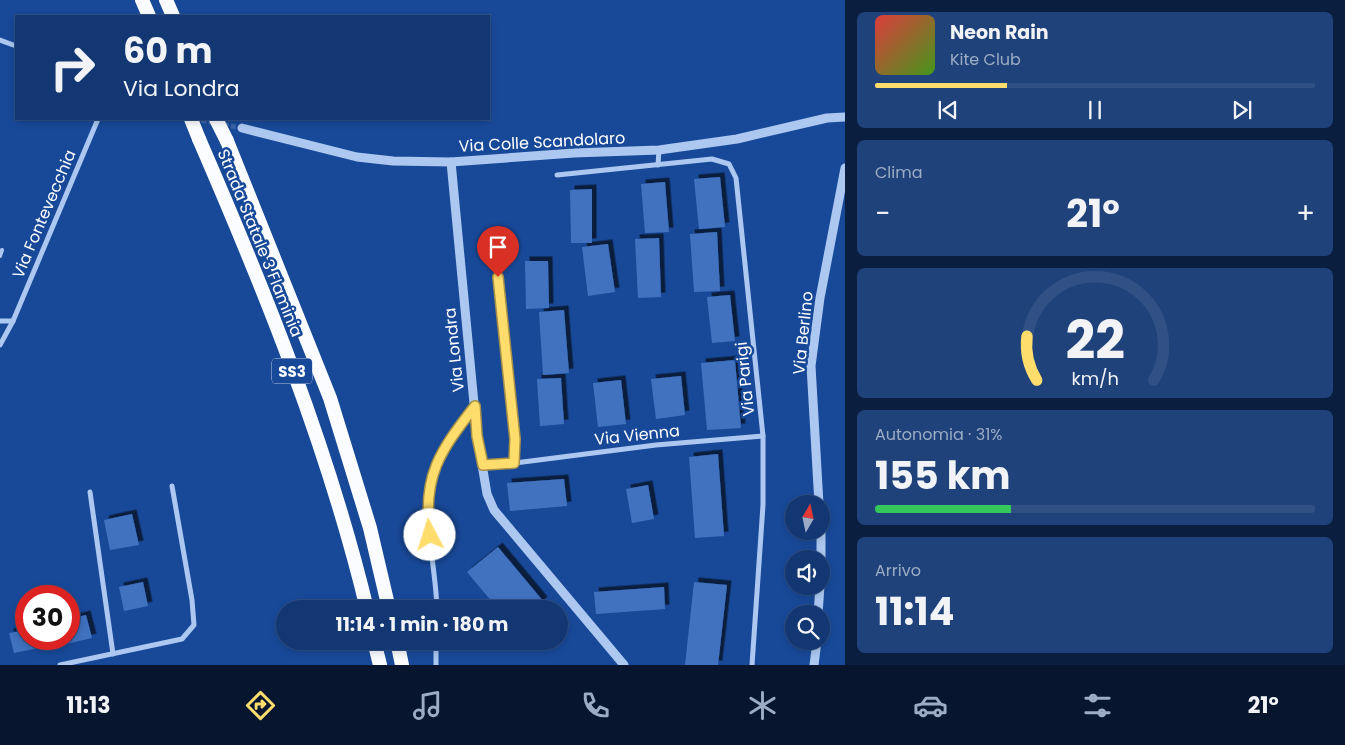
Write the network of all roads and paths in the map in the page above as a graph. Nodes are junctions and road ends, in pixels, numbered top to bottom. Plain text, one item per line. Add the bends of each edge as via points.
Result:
1 (142, 0) edge
2 (166, 0) edge
3 (149, 15) edge
4 (172, 15) edge
5 (0, 40) edge
6 (15, 46) edge
7 (845, 117) edge
8 (98, 120) edge
9 (191, 120) edge
10 (216, 120) edge
11 (242, 128) tunnel mouth
12 (659, 150) junction
13 (451, 162) junction
14 (658, 165) junction
15 (845, 168) edge
16 (557, 175) dead end
17 (2, 250) dead end
18 (0, 256) edge
19 (498, 277) dead end
20 (0, 321) edge
21 (13, 321) junction
22 (0, 345) edge
23 (475, 406) junction
24 (764, 436) junction
25 (514, 463) junction
26 (483, 465) junction
27 (172, 486) dead end
28 (90, 492) dead end
29 (819, 495) edge
30 (364, 600) edge
31 (387, 600) edge
32 (436, 600) edge
33 (376, 650) edge
34 (399, 650) edge
35 (436, 650) edge
36 (816, 650) edge
37 (113, 654) junction
38 (60, 665) edge
39 (380, 665) edge
40 (402, 665) edge
41 (436, 665) edge
42 (624, 665) edge
43 (752, 665) edge
44 (814, 665) edge

1 - 3 highway
2 - 4 highway
5 - 6 street
7 - 12 street, Via Colle Scandolaro via 827,118 737,139
8 - 21 street, Via Fontevecchia
9 - 30 highway, Strada Statale 3 Flaminia / SS3, bridge via 238,229 320,443
10 - 31 highway, Strada Statale 3 Flaminia / SS3, bridge via 330,398 370,528
11 - 13 street, Via Colle Scandolaro via 357,157
12 - 13 street, Via Colle Scandolaro
12 - 14 street
13 - 23 street, Via Londra
14 - 16 street, Via Parigi
14 - 24 street, Via Parigi via 712,159 729,164 736,178
15 - 29 street, Via Berlino via 820,298 811,366
17 - 18 lane
19 - 25 street via 515,439
20 - 21 street
21 - 22 street, Via Fontevecchia
23 - 26 street, Via Londra
23 - 32 street via 447,442 429,489 428,516
24 - 25 street, Via Vienna via 656,445
24 - 43 street, Via Parigi via 763,506
25 - 26 street, Via Vienna
26 - 42 street, Via Londra via 487,494 494,510
27 - 37 street via 194,624 182,639
28 - 37 street
33 - 39 highway
34 - 40 highway
35 - 41 street
36 - 44 street
37 - 38 street

